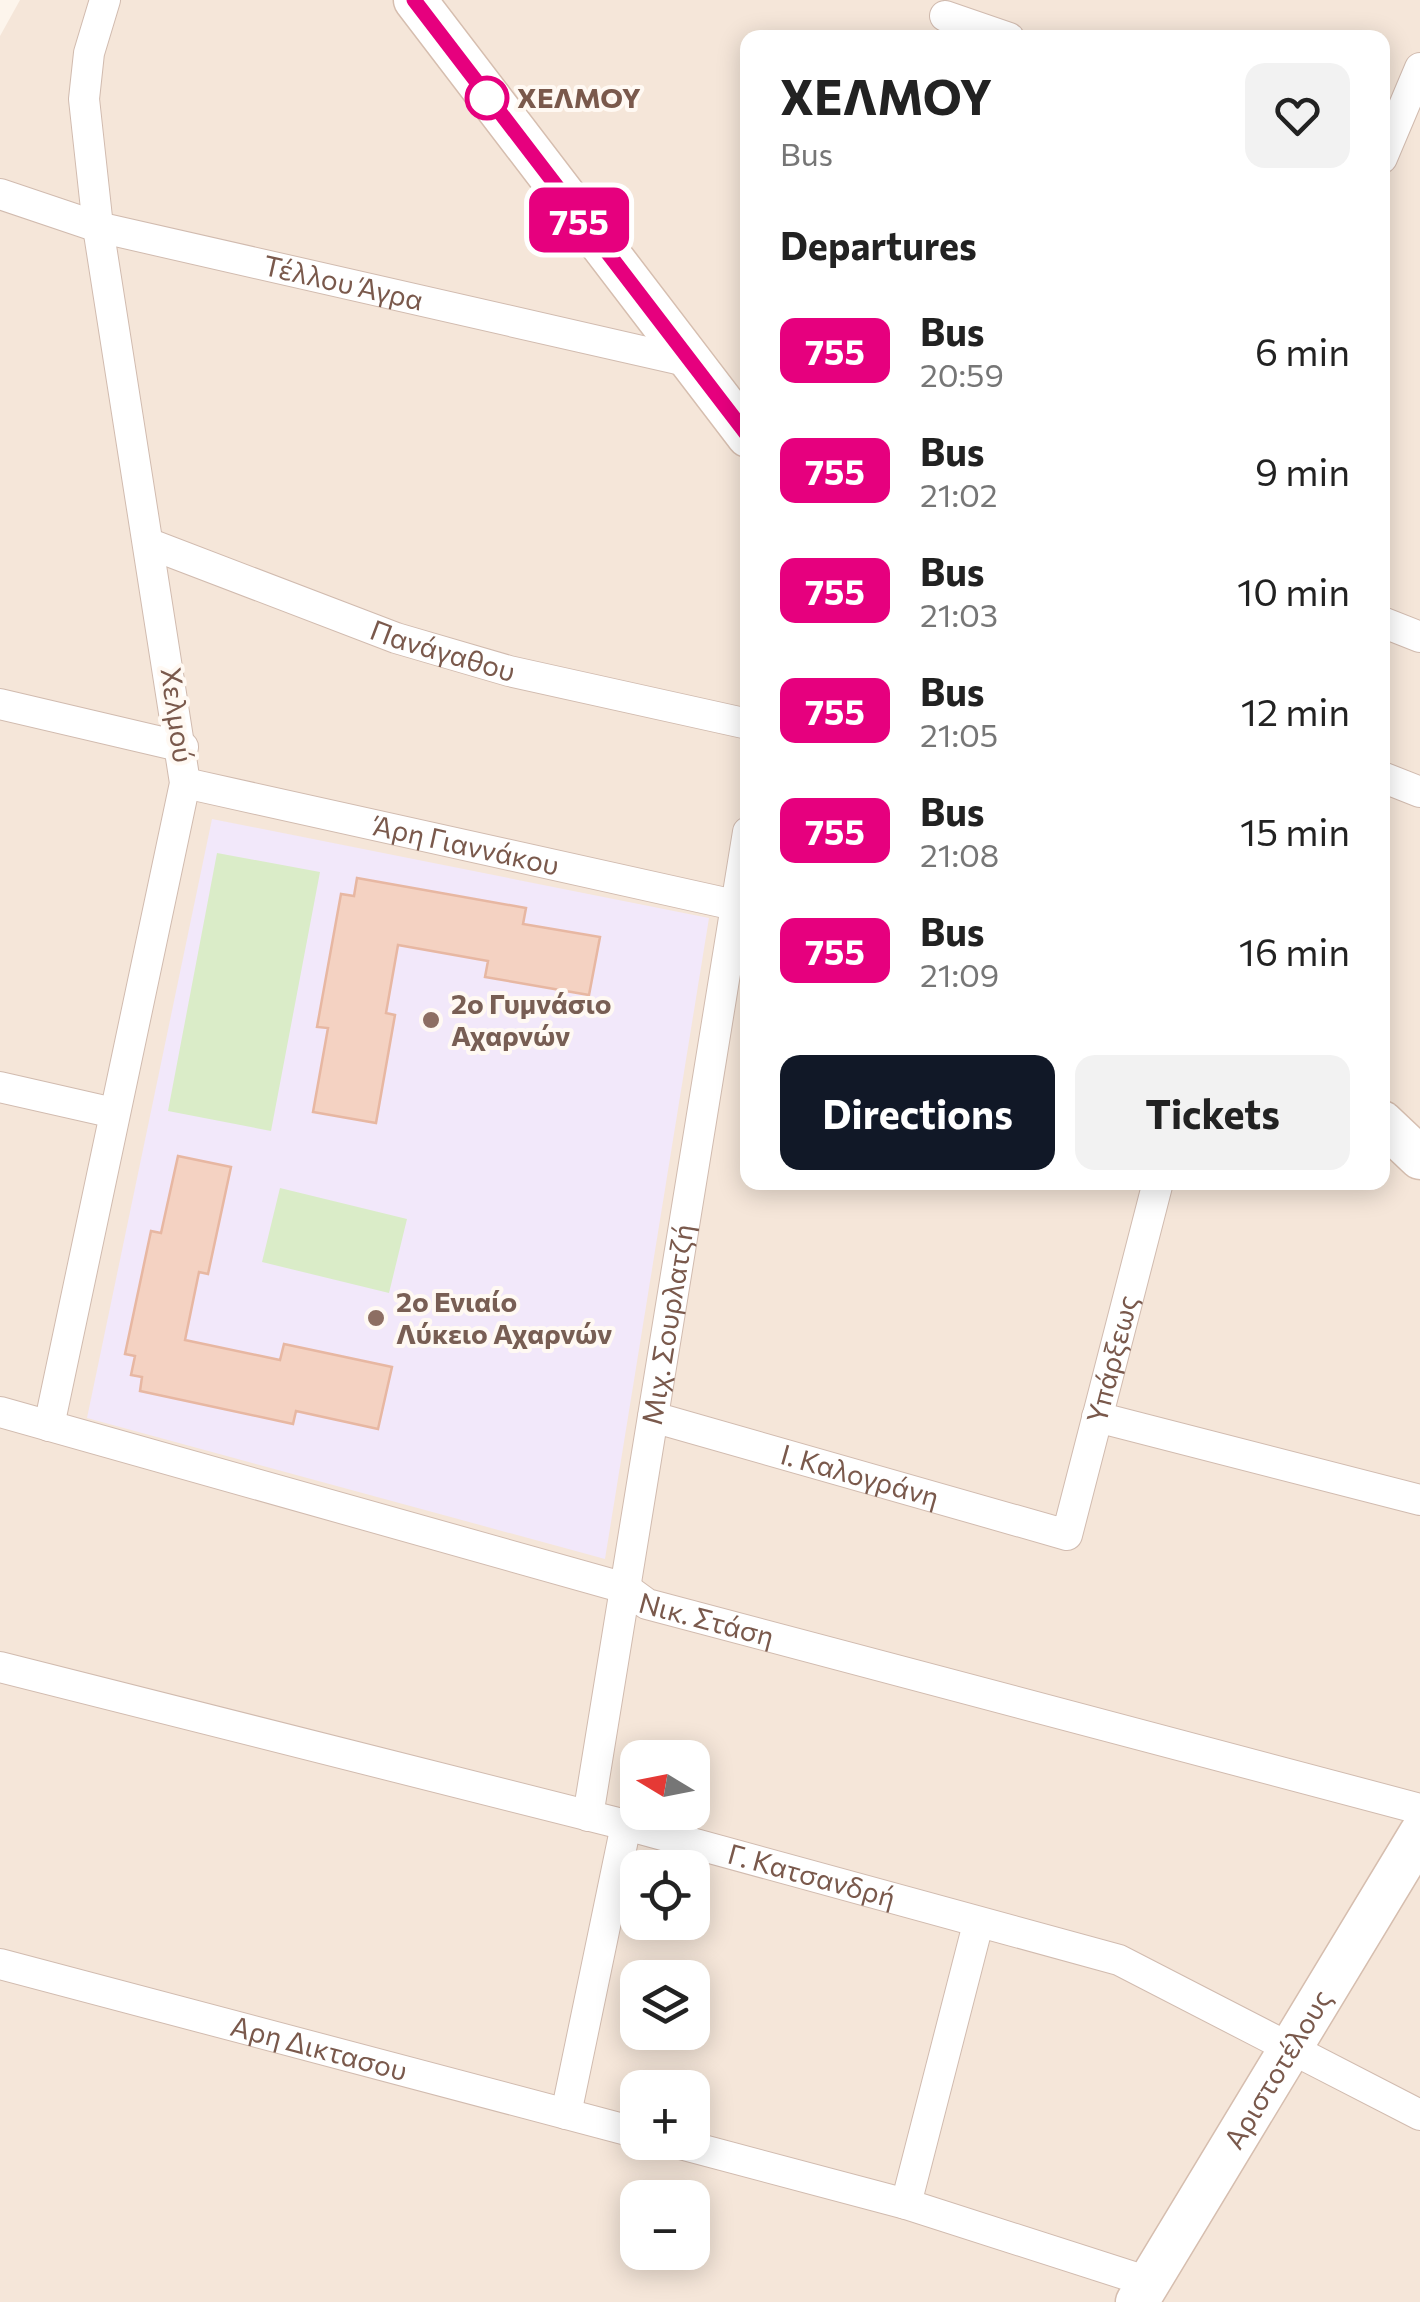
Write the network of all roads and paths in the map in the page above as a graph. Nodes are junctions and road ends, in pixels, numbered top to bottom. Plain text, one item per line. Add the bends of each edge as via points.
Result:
1 (104, 0) edge
2 (414, 0) edge
3 (944, 18) edge
4 (983, 30) edge
5 (1420, 68) edge
6 (1390, 139) edge
7 (0, 194) edge
8 (98, 227) junction
9 (690, 362) junction
10 (740, 426) edge
11 (150, 544) junction
12 (1390, 625) edge
13 (1420, 637) edge
14 (0, 704) edge
15 (740, 722) edge
16 (183, 747) junction
17 (1390, 781) edge
18 (186, 783) junction
19 (1420, 792) edge
20 (740, 906) edge
21 (740, 917) edge
22 (0, 1087) edge
23 (114, 1113) junction
24 (1390, 1130) edge
25 (1420, 1158) edge
26 (1156, 1190) edge
27 (0, 1412) edge
28 (653, 1417) junction
29 (1097, 1417) junction
30 (49, 1426) junction
31 (1420, 1500) edge
32 (1067, 1535) joint
33 (625, 1588) junction
34 (0, 1667) edge
35 (1420, 1810) edge
36 (588, 1816) junction
37 (620, 1823) edge
38 (625, 1830) edge
39 (647, 1830) edge
40 (1420, 1834) edge
41 (978, 1924) junction
42 (0, 1964) edge
43 (1292, 2046) junction
44 (566, 2114) junction
45 (1420, 2116) edge
46 (620, 2128) edge
47 (710, 2152) edge
48 (906, 2204) junction
49 (1143, 2292) edge

1 - 8 street, Χελμού via 84,99
2 - 9 street
3 - 4 street
5 - 6 street
7 - 8 street, Τέλλου Άγρα
8 - 9 street, Τέλλου Άγρα
8 - 11 street, Χελμού
9 - 10 street
11 - 15 street, Πανάγαθου via 396,638 509,671
11 - 16 street, Χελμού
12 - 13 street
14 - 16 street
16 - 18 street, Χελμού
17 - 19 street
18 - 20 street, Άρη Γιαννάκου
18 - 23 street, Χελμού
21 - 28 street, Μιχ. Σουρλατζή
22 - 23 street
23 - 30 street, Χελμού
24 - 25 street
26 - 29 street, Υπάρξεως
27 - 30 street, Νικ. Στάση
28 - 32 street, Ι. Καλογράνη
28 - 33 street, Μιχ. Σουρλατζή
29 - 31 street
29 - 32 street, Υπάρξεως
30 - 33 street, Νικ. Στάση
33 - 35 street, Νικ. Στάση via 646,1604
33 - 36 street, Μιχ. Σουρλατζή
34 - 36 street, Γ. Κατσανδρή
36 - 37 street, Γ. Κατσανδρή
38 - 44 street
39 - 41 street, Γ. Κατσανδρή
40 - 43 street, Αριστοτέλους
41 - 43 street, Γ. Κατσανδρή via 1119,1960
41 - 48 street
42 - 44 street, Αρη Δικτασου
43 - 45 street, Γ. Κατσανδρή
43 - 49 street, Αριστοτέλους
44 - 46 street, Αρη Δικτασου
47 - 48 street
48 - 49 street

